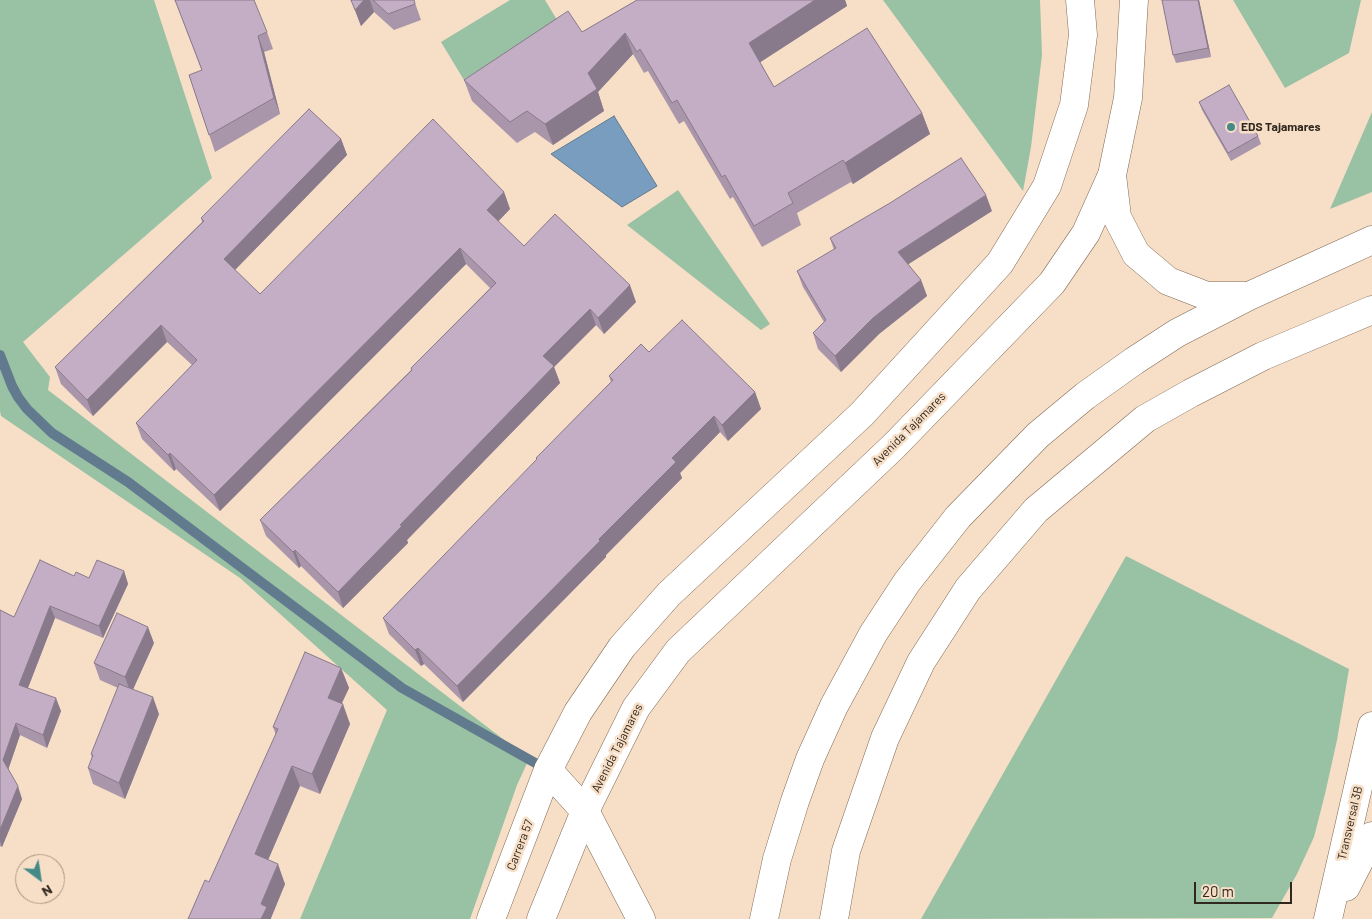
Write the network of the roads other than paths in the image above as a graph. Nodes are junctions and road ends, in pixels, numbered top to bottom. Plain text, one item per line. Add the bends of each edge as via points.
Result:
1 (1080, 0) edge
2 (1134, 0) edge
3 (1112, 175) junction
4 (1372, 240) edge
5 (1249, 296) junction
6 (1372, 310) edge
7 (1372, 726) edge
8 (548, 770) junction
9 (585, 811) junction
10 (1372, 836) edge
11 (491, 919) edge
12 (541, 919) edge
13 (642, 919) edge
14 (764, 919) edge
15 (834, 919) edge
16 (1328, 919) edge

1 - 8 main road via 1083,35 1074,105 1047,186 1000,262 862,414 669,594 617,656 578,712
2 - 3 main road, Avenida Tajamares via 1128,98
3 - 5 main road via 1117,216 1136,254 1168,281 1207,296
3 - 9 main road, Avenida Tajamares via 1086,234 1052,283 894,446 678,651 636,708
4 - 5 main road
5 - 14 main road via 1177,333 1134,361 1038,435 958,517 907,582 873,634 810,759 777,859
6 - 15 main road via 1263,356 1145,419 1036,510 968,589 921,662 885,738 849,842
7 - 16 main road, Transversal 3B
8 - 9 main road
8 - 11 main road, Carrera 57
9 - 12 main road
9 - 13 main road
10 - 16 main road, Transversal 3B

